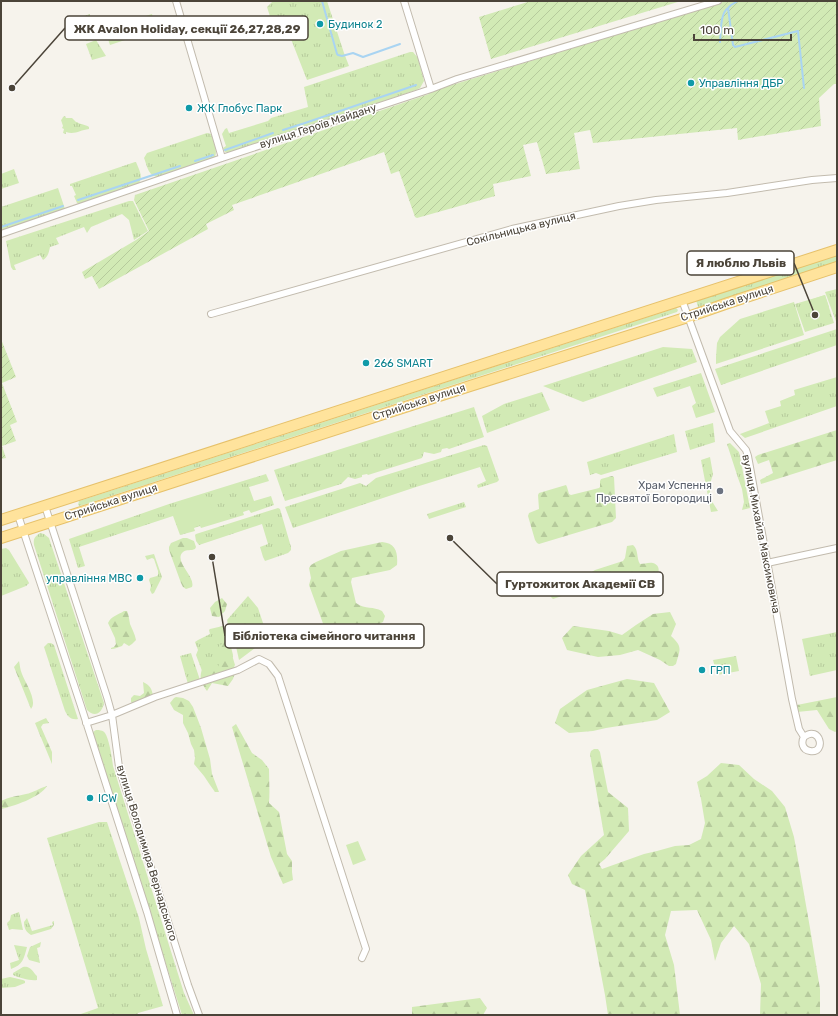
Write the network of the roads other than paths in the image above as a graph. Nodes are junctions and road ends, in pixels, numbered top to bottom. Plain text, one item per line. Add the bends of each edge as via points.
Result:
1 (176, 1) edge
2 (404, 1) edge
3 (718, 1) edge
4 (431, 89) junction
5 (222, 158) junction
6 (837, 178) edge
7 (1, 234) edge
8 (837, 250) edge
9 (837, 267) edge
10 (682, 300) junction
11 (212, 314) dead end
12 (688, 317) junction
13 (75, 496) junction
14 (45, 506) junction
15 (80, 512) junction
16 (18, 515) junction
17 (1, 521) edge
18 (50, 521) junction
19 (23, 530) junction
20 (3, 537) edge
21 (837, 548) edge
22 (767, 563) junction
23 (112, 715) junction
24 (86, 723) junction
25 (804, 737) dead end
26 (362, 958) dead end
27 (177, 1015) edge
28 (199, 1015) edge

1 - 5 street
2 - 4 street
3 - 4 street, вулиця Героїв Майдану
4 - 5 street, вулиця Героїв Майдану
5 - 7 street, вулиця Героїв Майдану
6 - 11 street, Сокільницька вулиця via 656,200 512,229
8 - 10 main road, Стрийська вулиця
9 - 12 main road, Стрийська вулиця
10 - 12 street, вулиця Михайла Максимовича
10 - 13 main road, Стрийська вулиця
12 - 15 main road, Стрийська вулиця
12 - 22 street, вулиця Михайла Максимовича via 730,431 748,456
13 - 14 main road, Стрийська вулиця
13 - 15 main road via 74,505
14 - 16 main road, Стрийська вулиця
14 - 18 street, вулиця Володимира Вернадського
15 - 18 main road, Стрийська вулиця
16 - 17 main road, Стрийська вулиця
16 - 19 street, вулиця Володимира Вернадського
17 - 20 main road via 5,526
18 - 19 main road, Стрийська вулиця
18 - 23 street, вулиця Володимира Вернадського
19 - 20 main road, Стрийська вулиця
19 - 24 street, вулиця Володимира Вернадського
21 - 22 street
22 - 25 street, вулиця Михайла Максимовича via 792,699 799,729
23 - 24 street
23 - 26 street via 155,697 238,670 259,659 269,664 278,676 338,858 366,949
23 - 28 street, вулиця Володимира Вернадського via 119,767
24 - 27 street, вулиця Володимира Вернадського via 147,912

